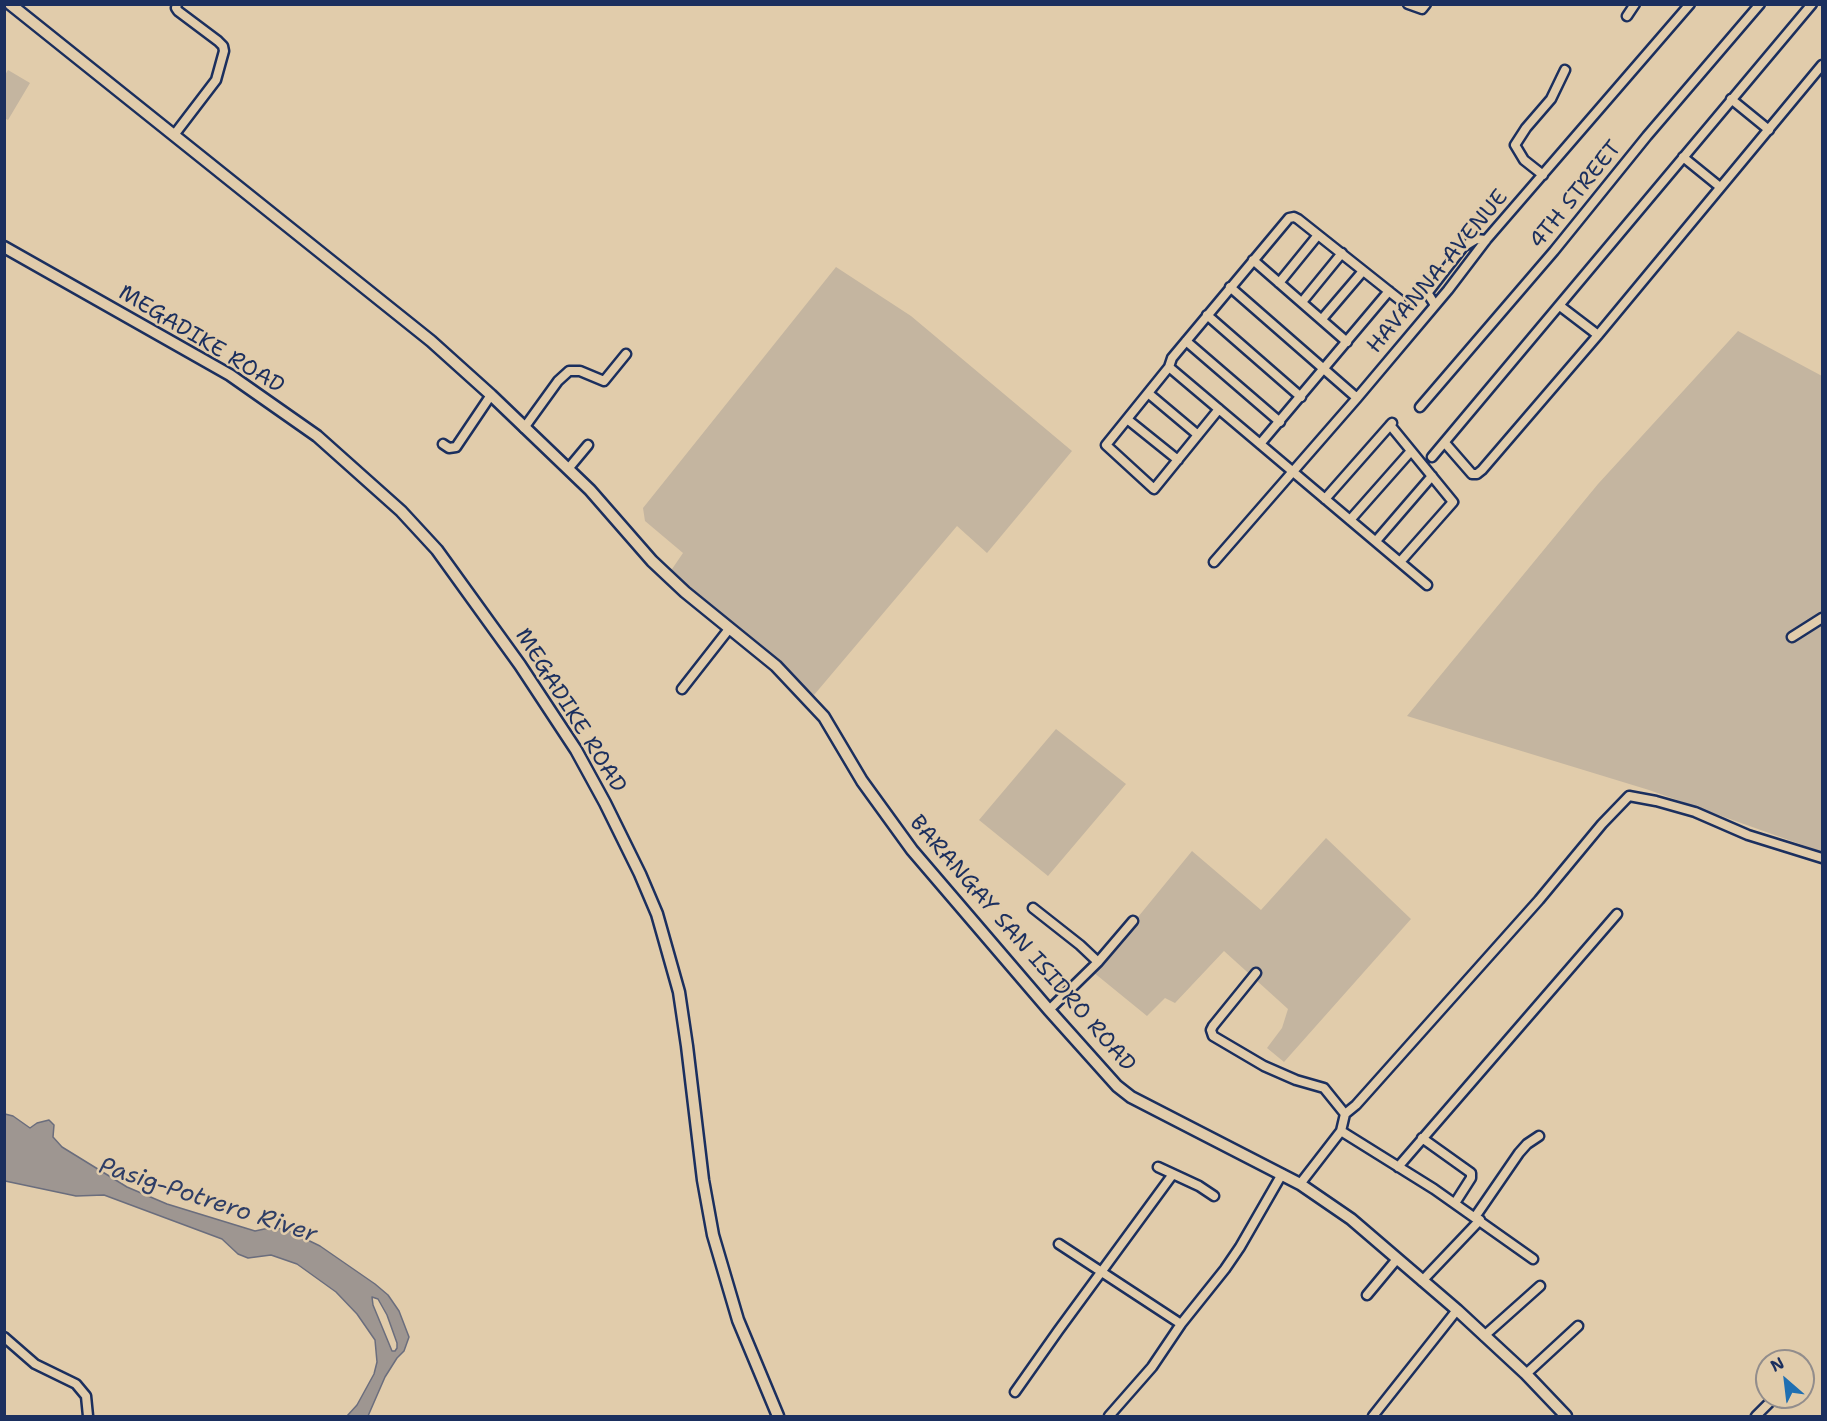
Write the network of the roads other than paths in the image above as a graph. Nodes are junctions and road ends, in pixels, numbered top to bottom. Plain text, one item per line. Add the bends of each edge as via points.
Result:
1 (10, 4) edge
2 (177, 4) edge
3 (1408, 4) edge
4 (1426, 4) edge
5 (1635, 4) edge
6 (1690, 4) edge
7 (1760, 4) edge
8 (1812, 4) edge
9 (1626, 16) dead end
10 (1822, 65) edge
11 (1565, 70) dead end
12 (1731, 99) junction
13 (1769, 130) junction
14 (174, 135) junction
15 (1683, 158) junction
16 (1543, 175) junction
17 (1720, 187) junction
18 (1318, 235) junction
19 (1486, 240) junction
20 (4, 247) edge
21 (1342, 253) junction
22 (1253, 260) junction
23 (1364, 271) junction
24 (1279, 283) junction
25 (1230, 287) junction
26 (1389, 291) junction
27 (1400, 300) dead end
28 (1302, 302) junction
29 (1435, 305) junction
30 (1560, 306) junction
31 (1207, 315) junction
32 (1322, 319) junction
33 (1598, 335) junction
34 (1186, 341) junction
35 (1347, 342) junction
36 (626, 354) dead end
37 (1169, 367) junction
38 (1324, 368) junction
39 (1148, 393) junction
40 (491, 395) junction
41 (1301, 398) junction
42 (1357, 398) junction
43 (1420, 407) dead end
44 (1219, 409) junction
45 (1127, 419) junction
46 (1280, 422) junction
47 (524, 428) junction
48 (1198, 435) junction
49 (1445, 443) junction
50 (442, 444) dead end
51 (1260, 444) junction
52 (588, 445) dead end
53 (1411, 451) junction
54 (1432, 457) dead end
55 (1178, 460) junction
56 (568, 470) junction
57 (1293, 472) junction
58 (1431, 476) junction
59 (1325, 499) junction
60 (1350, 520) junction
61 (1376, 541) junction
62 (1214, 562) dead end
63 (1400, 562) junction
64 (1427, 585) dead end
65 (1822, 618) edge
66 (729, 629) junction
67 (1792, 637) dead end
68 (682, 689) dead end
69 (1822, 858) edge
70 (1033, 908) dead end
71 (1617, 914) dead end
72 (1133, 921) dead end
73 (1098, 962) junction
74 (1256, 973) dead end
75 (1049, 1010) junction
76 (1345, 1114) junction
77 (1341, 1131) junction
78 (1539, 1136) dead end
79 (1422, 1138) junction
80 (1158, 1167) dead end
81 (1398, 1167) junction
82 (1173, 1173) junction
83 (1282, 1174) junction
84 (1300, 1184) junction
85 (1214, 1196) dead end
86 (1455, 1203) junction
87 (1478, 1219) junction
88 (1059, 1244) dead end
89 (1397, 1259) junction
90 (1533, 1259) dead end
91 (1101, 1272) junction
92 (1422, 1281) junction
93 (1540, 1286) dead end
94 (1367, 1295) dead end
95 (1457, 1310) junction
96 (1181, 1324) junction
97 (1578, 1326) dead end
98 (1485, 1336) junction
99 (4, 1337) edge
100 (1526, 1374) junction
101 (1016, 1392) dead end
102 (88, 1416) edge
103 (778, 1416) edge
104 (1109, 1416) edge
105 (1373, 1416) edge
106 (1566, 1416) edge

1 - 14 street, BARANGAY SAN ISIDRO ROAD
2 - 14 street via 178,11 218,41 224,51 216,80
3 - 4 street via 1422,9
5 - 9 street
6 - 16 street, HAVANNA AVENUE
7 - 43 street, 4TH STREET
8 - 12 street
10 - 13 street
11 - 16 street via 1551,99 1515,144 1524,160
12 - 13 street
12 - 15 street
13 - 17 street
14 - 40 street, BARANGAY SAN ISIDRO ROAD via 431,341
15 - 17 street
15 - 30 street
16 - 19 street, HAVANNA AVENUE
17 - 33 street
18 - 21 street
18 - 22 street via 1298,219 1289,218
18 - 24 street
19 - 29 street, HAVANNA AVENUE
19 - 29 street via 1471,241 1463,247 1428,292
20 - 103 street, MEGADIKE ROAD via 230,375 317,436 401,511 437,550 576,750 657,914 679,992 703,1180 714,1235 738,1320
21 - 23 street
21 - 28 street
22 - 24 street
22 - 25 street
23 - 26 street
23 - 32 street
24 - 28 street
25 - 31 street
25 - 38 street
26 - 27 street
26 - 35 street
28 - 32 street
29 - 42 street, HAVANNA AVENUE
30 - 33 street
30 - 49 street
31 - 34 street
31 - 41 street
32 - 35 street
33 - 49 street via 1479,473 1472,474
34 - 37 street
34 - 46 street
35 - 38 street
36 - 47 street via 604,381 580,371 569,371
37 - 39 street
37 - 44 street
38 - 41 street
38 - 42 street
39 - 45 street
39 - 48 street
40 - 47 street, BARANGAY SAN ISIDRO ROAD
40 - 50 street via 456,447
41 - 46 street
42 - 57 street, HAVANNA AVENUE
44 - 48 street
44 - 51 street
45 - 55 street
45 - 55 street via 1106,445 1154,489
46 - 51 street
47 - 56 street, BARANGAY SAN ISIDRO ROAD
48 - 55 street
49 - 54 street
51 - 57 street
52 - 56 street
53 - 58 street
53 - 59 street via 1391,424
53 - 60 street
56 - 66 street, BARANGAY SAN ISIDRO ROAD via 652,561
57 - 59 street
57 - 62 street, HAVANNA AVENUE
58 - 61 street
58 - 63 street via 1453,502
59 - 60 street
60 - 61 street
61 - 63 street
63 - 64 street
65 - 67 street
66 - 68 street
66 - 75 street, BARANGAY SAN ISIDRO ROAD via 776,666 824,717 862,781 912,850
69 - 76 street via 1748,835 1695,812 1629,796
70 - 73 street
71 - 79 street
72 - 73 street
73 - 75 street
74 - 76 street via 1213,1026 1212,1033 1264,1066 1324,1088
75 - 83 street, BARANGAY SAN ISIDRO ROAD via 1105,1074 1131,1097
76 - 77 street
77 - 81 street
77 - 84 street
78 - 87 street via 1519,1153
79 - 81 street
79 - 86 street via 1470,1172 1471,1178
80 - 82 street
81 - 86 street
82 - 85 street
82 - 91 street
83 - 84 street, BARANGAY SAN ISIDRO ROAD
83 - 96 street via 1240,1247
84 - 89 street, BARANGAY SAN ISIDRO ROAD via 1351,1219
86 - 87 street
87 - 90 street
87 - 92 street
88 - 91 street
89 - 92 street, BARANGAY SAN ISIDRO ROAD
89 - 94 street
91 - 96 street
91 - 101 street
92 - 95 street, BARANGAY SAN ISIDRO ROAD
93 - 98 street
95 - 98 street, BARANGAY SAN ISIDRO ROAD
95 - 105 street
96 - 104 street via 1152,1366
97 - 100 street
98 - 100 street, BARANGAY SAN ISIDRO ROAD
99 - 102 street via 35,1364 76,1384 86,1396
100 - 106 street, BARANGAY SAN ISIDRO ROAD

